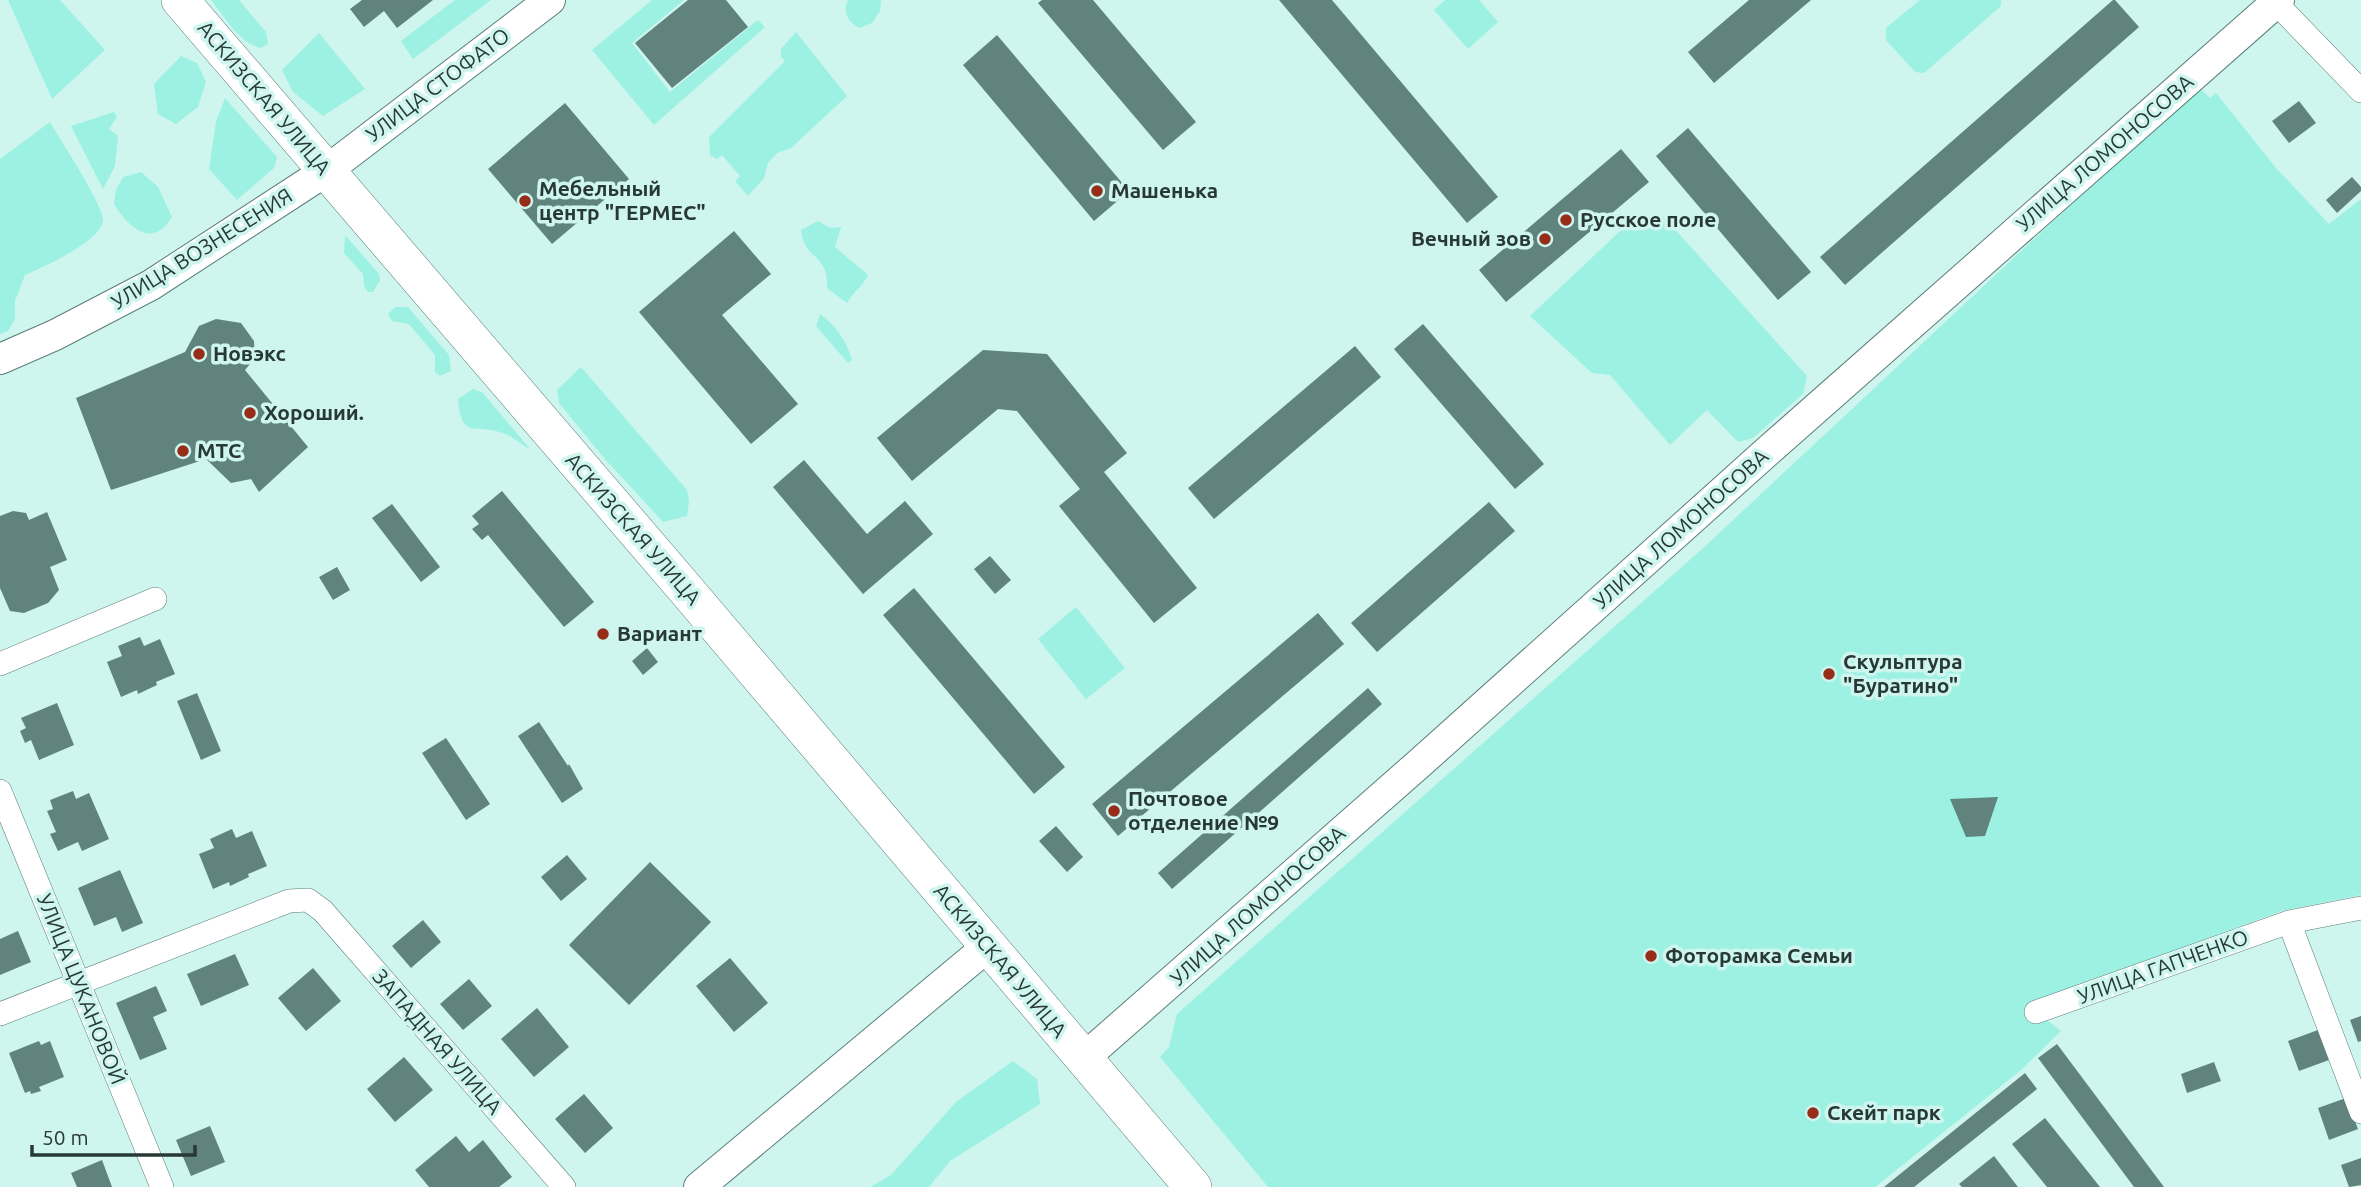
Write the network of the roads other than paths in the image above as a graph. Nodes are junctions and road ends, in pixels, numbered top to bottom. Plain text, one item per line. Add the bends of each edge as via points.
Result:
1 (180, 0) edge
2 (550, 0) edge
3 (2276, 1) edge
4 (2361, 90) edge
5 (326, 171) junction
6 (0, 359) edge
7 (155, 599) dead end
8 (0, 664) edge
9 (0, 791) edge
10 (2361, 908) edge
11 (2289, 922) junction
12 (987, 947) junction
13 (78, 981) junction
14 (2036, 1012) dead end
15 (0, 1014) edge
16 (1083, 1059) junction
17 (2361, 1112) edge
18 (162, 1187) edge
19 (564, 1187) edge
20 (699, 1187) edge
21 (1193, 1187) edge

1 - 5 main road, АСКИЗСКАЯ УЛИЦА
2 - 5 street, УЛИЦА СТОФАТО
3 - 4 street
3 - 16 street, УЛИЦА ЛОМОНОСОВА
5 - 6 street, УЛИЦА ВОЗНЕСЕНИЯ via 151,285
5 - 12 main road, АСКИЗСКАЯ УЛИЦА
7 - 8 street
9 - 13 street, УЛИЦА ЦУКАНОВОЙ
10 - 11 street, УЛИЦА ГАПЧЕНКО
11 - 14 street, УЛИЦА ГАПЧЕНКО
11 - 17 street
12 - 16 main road, АСКИЗСКАЯ УЛИЦА
12 - 20 street
13 - 15 street
13 - 18 street, УЛИЦА ЦУКАНОВОЙ
13 - 19 street, ЗАПАДНАЯ УЛИЦА via 289,901 308,900 323,911
16 - 21 main road, АСКИЗСКАЯ УЛИЦА

